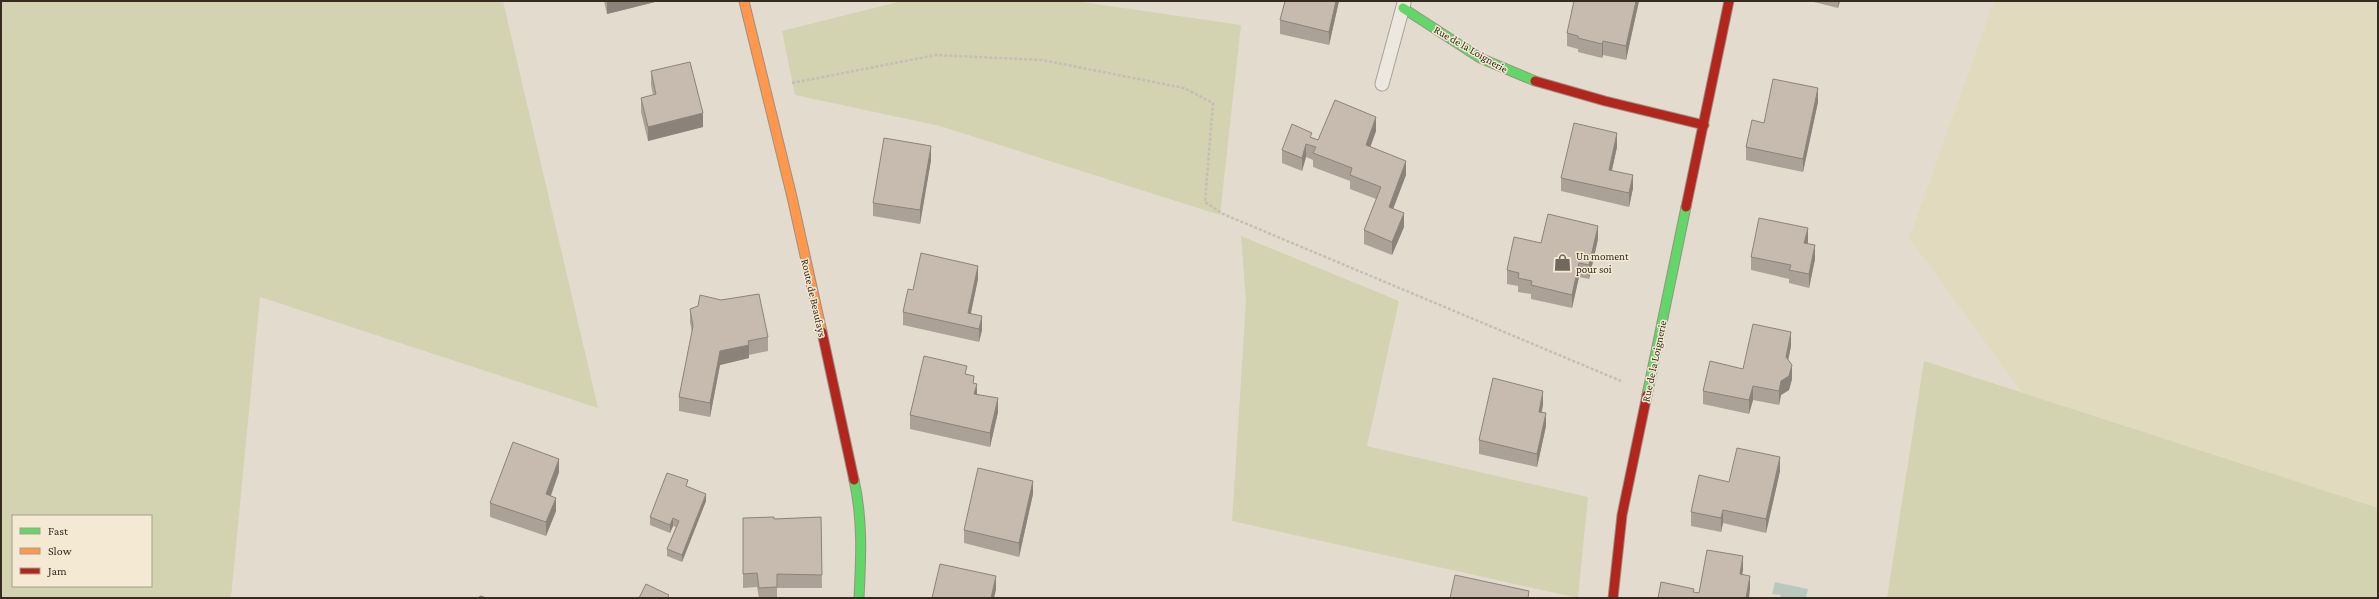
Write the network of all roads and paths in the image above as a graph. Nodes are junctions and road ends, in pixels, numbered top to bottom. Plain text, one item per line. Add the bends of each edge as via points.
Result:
1 (744, 1) edge
2 (1729, 1) edge
3 (1404, 5) edge
4 (1382, 84) dead end
5 (766, 88) junction
6 (1704, 125) junction
7 (1647, 392) junction
8 (859, 598) edge
9 (1613, 598) edge

1 - 5 street, Route de Beaufays
2 - 6 street, Rue de la Loignerie
3 - 4 lane
3 - 6 street, Rue de la Loignerie via 1458,44 1506,71 1566,90
5 - 7 path via 936,55 1042,60 1184,88 1213,103 1205,202 1223,214
5 - 8 street, Route de Beaufays via 859,501
6 - 7 street, Rue de la Loignerie
7 - 9 street, Rue de la Loignerie via 1622,515

